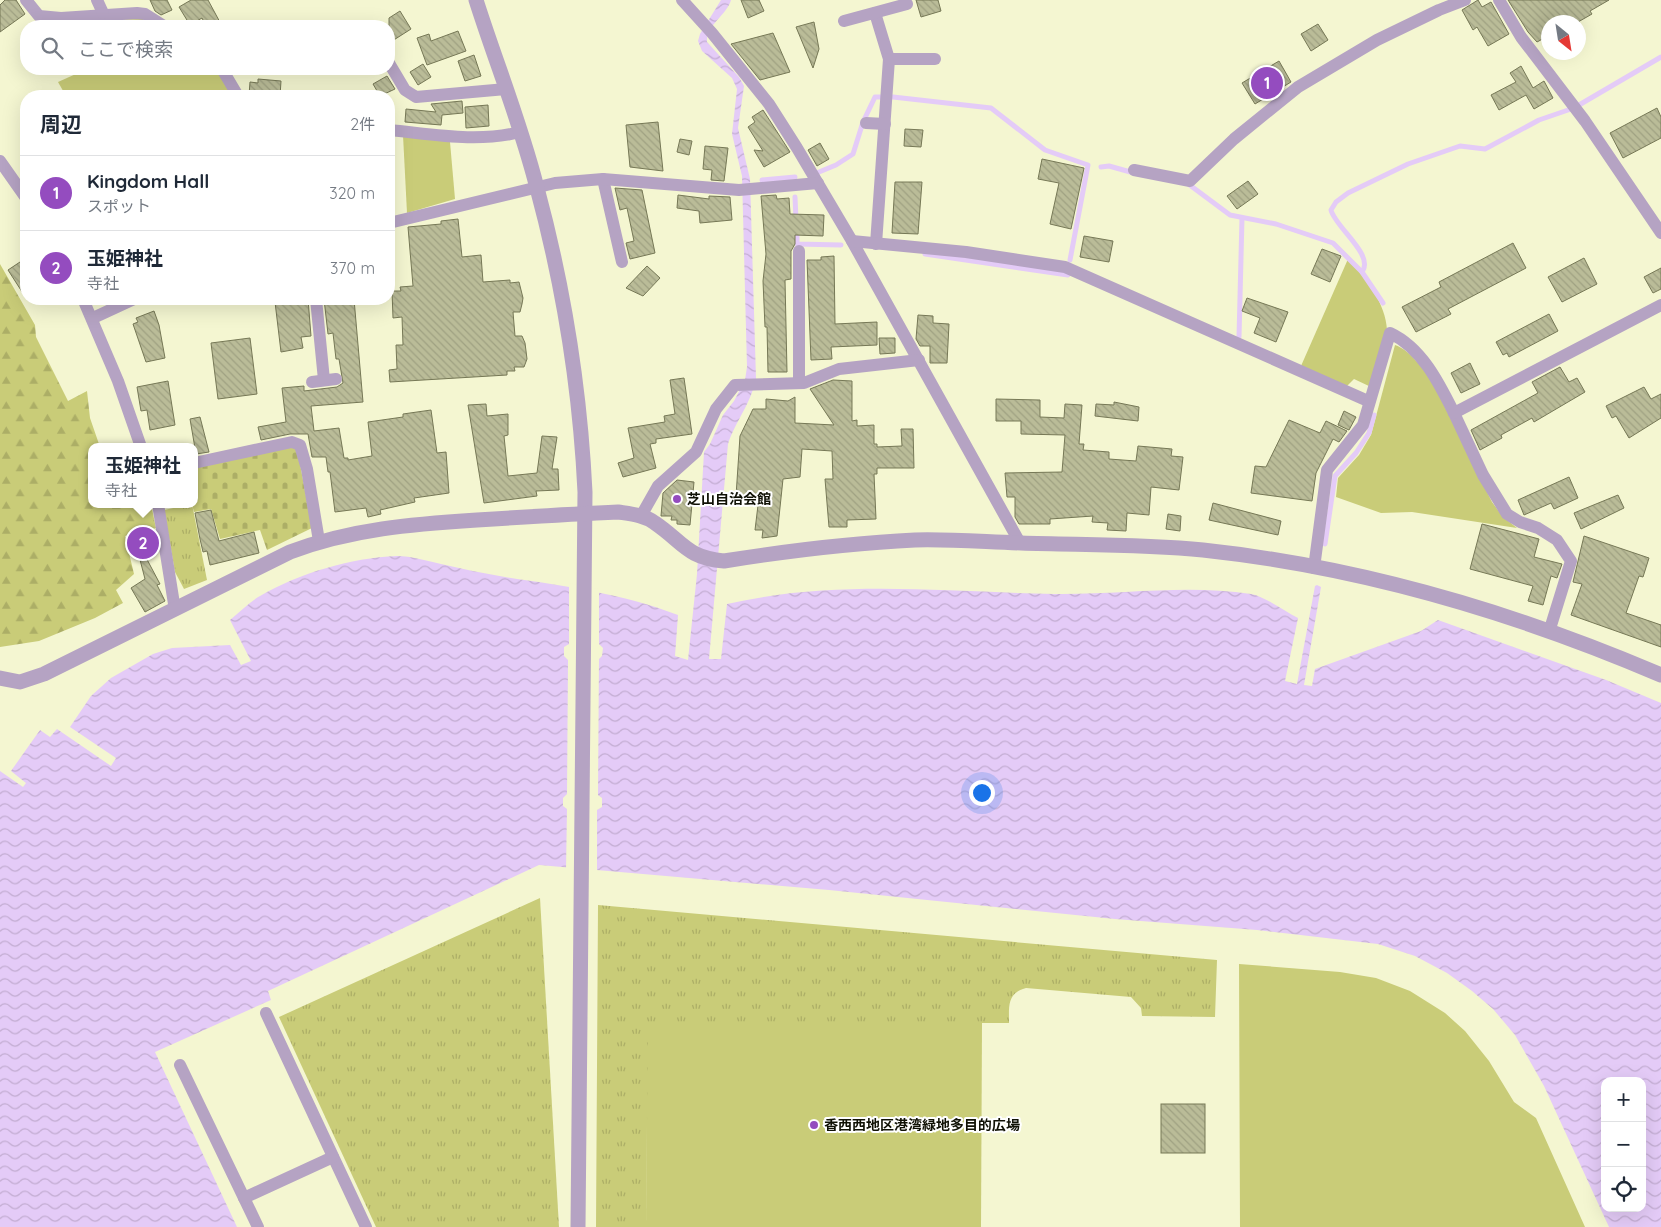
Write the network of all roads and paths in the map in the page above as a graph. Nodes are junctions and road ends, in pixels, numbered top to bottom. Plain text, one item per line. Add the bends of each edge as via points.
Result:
1 (26, 0) edge
2 (97, 0) edge
3 (476, 0) edge
4 (682, 0) edge
5 (1465, 0) edge
6 (1499, 0) edge
7 (907, 4) dead end
8 (103, 13) junction
9 (875, 13) junction
10 (154, 20) edge
11 (844, 21) dead end
12 (888, 59) junction
13 (935, 59) dead end
14 (395, 73) edge
15 (226, 75) edge
16 (506, 88) junction
17 (234, 90) edge
18 (866, 123) dead end
19 (885, 124) junction
20 (395, 131) edge
21 (520, 132) junction
22 (0, 161) edge
23 (1134, 170) dead end
24 (603, 179) junction
25 (818, 183) junction
26 (537, 186) junction
27 (20, 189) edge
28 (395, 222) edge
29 (1661, 232) edge
30 (852, 241) junction
31 (876, 244) junction
32 (799, 251) dead end
33 (622, 262) dead end
34 (86, 305) edge
35 (121, 305) edge
36 (317, 305) edge
37 (1661, 305) edge
38 (93, 318) junction
39 (919, 360) junction
40 (324, 380) dead end
41 (799, 383) junction
42 (1368, 401) junction
43 (1454, 413) junction
44 (140, 443) edge
45 (198, 462) edge
46 (159, 508) edge
47 (584, 513) junction
48 (641, 516) junction
49 (319, 541) junction
50 (1020, 543) junction
51 (1314, 568) junction
52 (175, 610) junction
53 (1549, 632) junction
54 (1661, 675) edge
55 (0, 678) edge
56 (266, 1012) dead end
57 (180, 1065) dead end
58 (333, 1156) junction
59 (244, 1198) junction
60 (258, 1227) edge
61 (366, 1227) edge
62 (578, 1227) edge

1 - 8 street via 40,16 61,18
2 - 8 street
3 - 16 street
4 - 25 street via 769,104
5 - 23 street via 1377,40 1298,87 1234,139 1190,181
6 - 29 street via 1521,37 1580,114
7 - 9 street
8 - 10 street via 145,14
9 - 11 street
9 - 12 street
12 - 13 street
12 - 19 street
14 - 16 street via 405,90 416,97
15 - 17 street
16 - 21 street
18 - 19 street
19 - 31 street
20 - 21 street via 449,137
21 - 26 street
22 - 27 street
24 - 25 street via 739,190
24 - 26 street
24 - 33 street
25 - 30 street
26 - 28 street
26 - 47 street via 559,279 576,376 584,461
30 - 31 street
30 - 39 street
31 - 42 street via 966,252 1066,267
32 - 41 street
34 - 38 street
35 - 38 street
36 - 40 street
37 - 43 street
38 - 44 street
39 - 41 street via 839,369
39 - 50 street
41 - 48 street via 735,385 716,409 696,452 658,486
42 - 43 street via 1390,333 1398,337 1435,376
42 - 51 street via 1363,424 1327,470
43 - 53 street via 1483,475 1507,514 1557,540 1571,561
45 - 49 street via 292,442 300,445
46 - 52 street
47 - 48 street via 618,512
47 - 49 street via 416,524
47 - 62 street
48 - 50 street via 654,522 691,553 707,560 724,561 900,541
49 - 52 street via 290,552
50 - 51 street via 1204,550
51 - 53 street via 1421,591
52 - 55 street via 44,674 20,682
53 - 54 street via 1614,654
56 - 58 street
57 - 59 street
58 - 59 street
58 - 61 street
59 - 60 street

